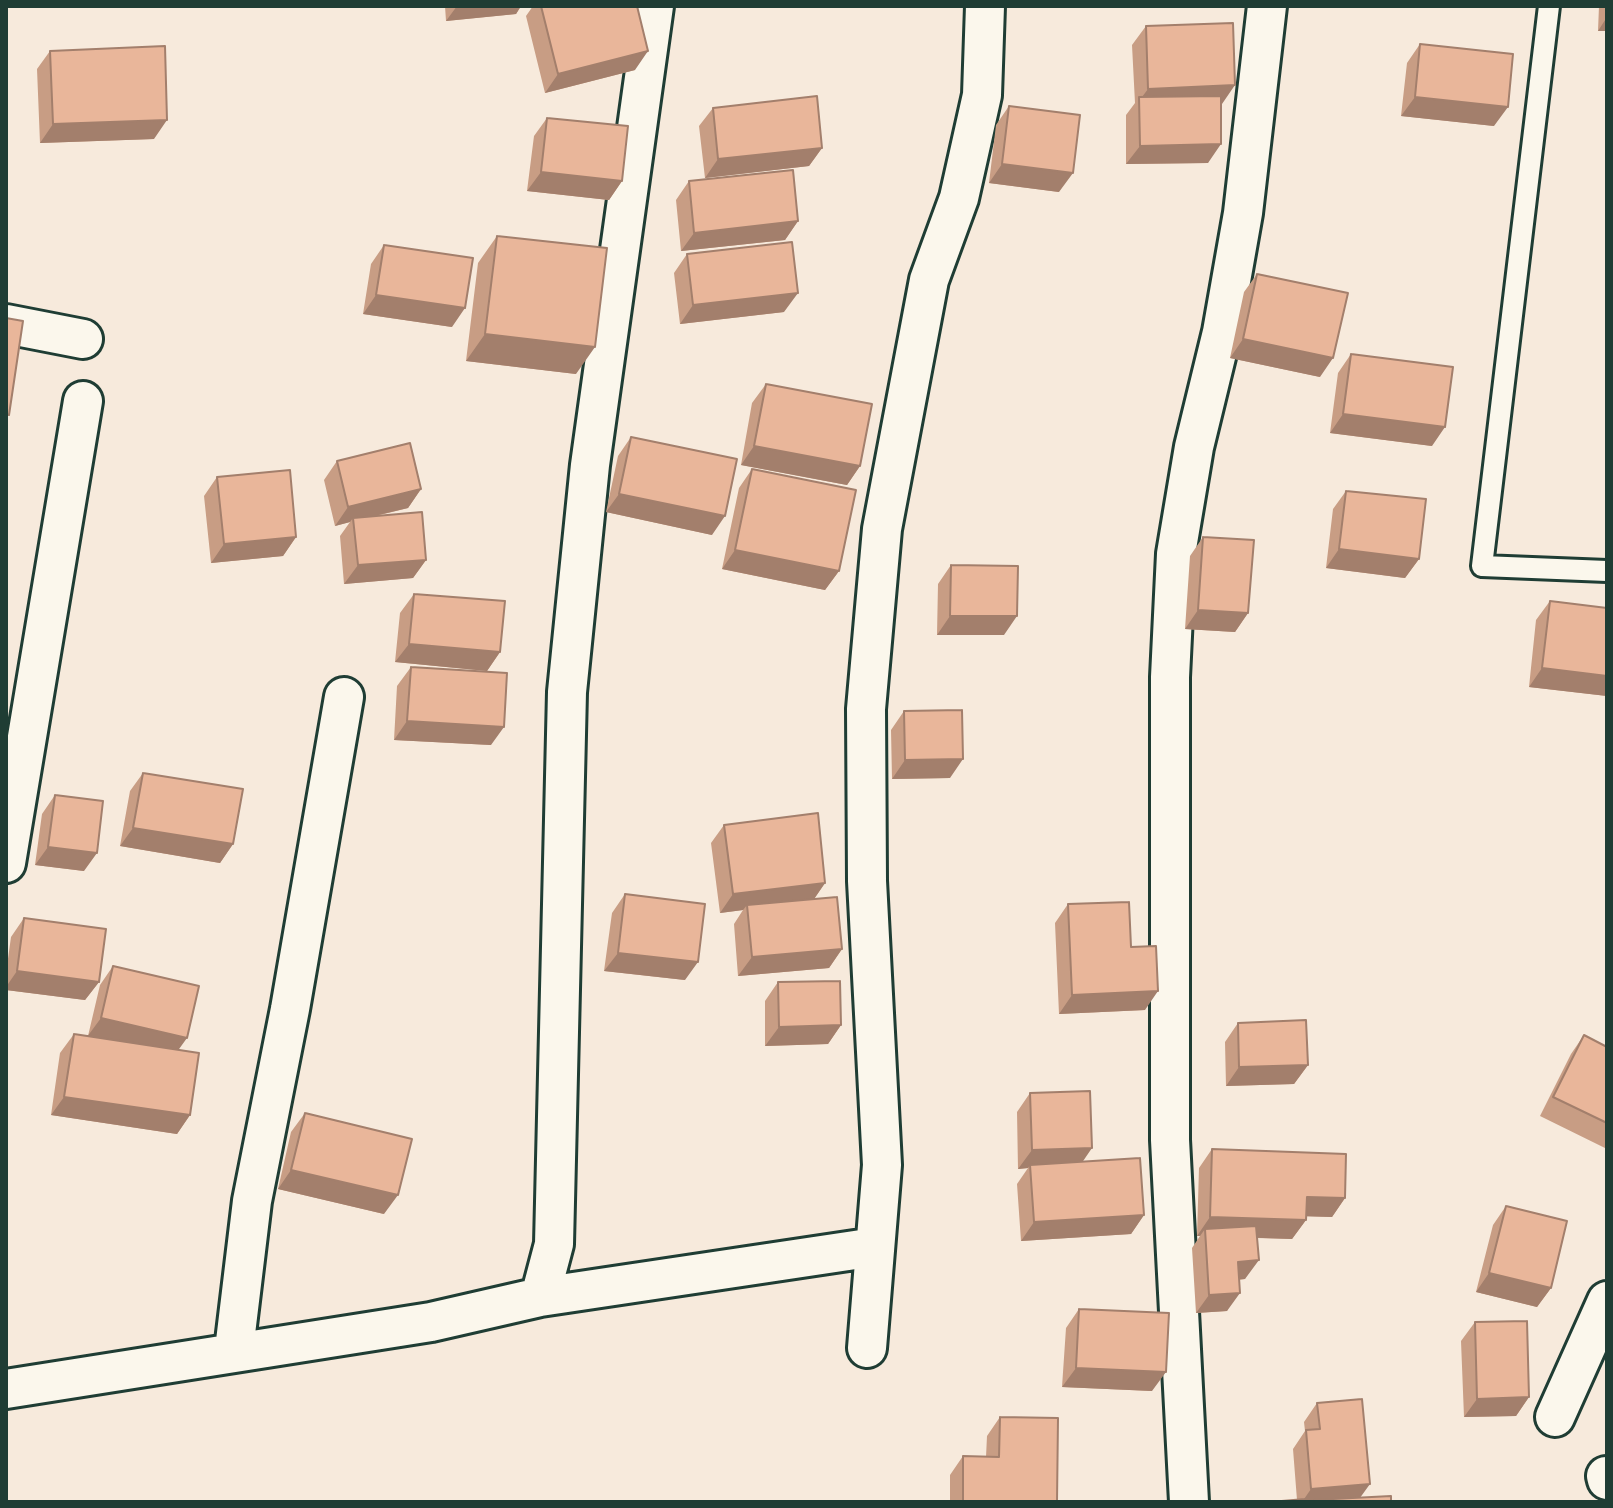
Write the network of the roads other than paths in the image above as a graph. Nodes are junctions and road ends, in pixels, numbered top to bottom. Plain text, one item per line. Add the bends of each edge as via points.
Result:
1 (654, 6) edge
2 (985, 6) edge
3 (1267, 6) edge
4 (1549, 6) edge
5 (6, 324) edge
6 (83, 339) dead end
7 (83, 401) dead end
8 (1607, 571) edge
9 (344, 697) dead end
10 (6, 863) edge
11 (875, 1247) junction
12 (540, 1297) junction
13 (1607, 1301) edge
14 (867, 1348) dead end
15 (234, 1350) junction
16 (6, 1389) edge
17 (1555, 1417) dead end
18 (1189, 1502) edge

1 - 12 street via 590,465 567,692 554,1244
2 - 11 street via 982,95 959,198 929,280 882,529 866,709 867,881 882,1165
3 - 18 street via 1243,213 1194,447 1175,570 1168,846 1170,1140
4 - 8 lane via 1482,566
5 - 6 street
7 - 10 street
9 - 15 street via 252,1201
11 - 12 street
11 - 14 street
12 - 15 street via 431,1322
13 - 17 street
15 - 16 street

